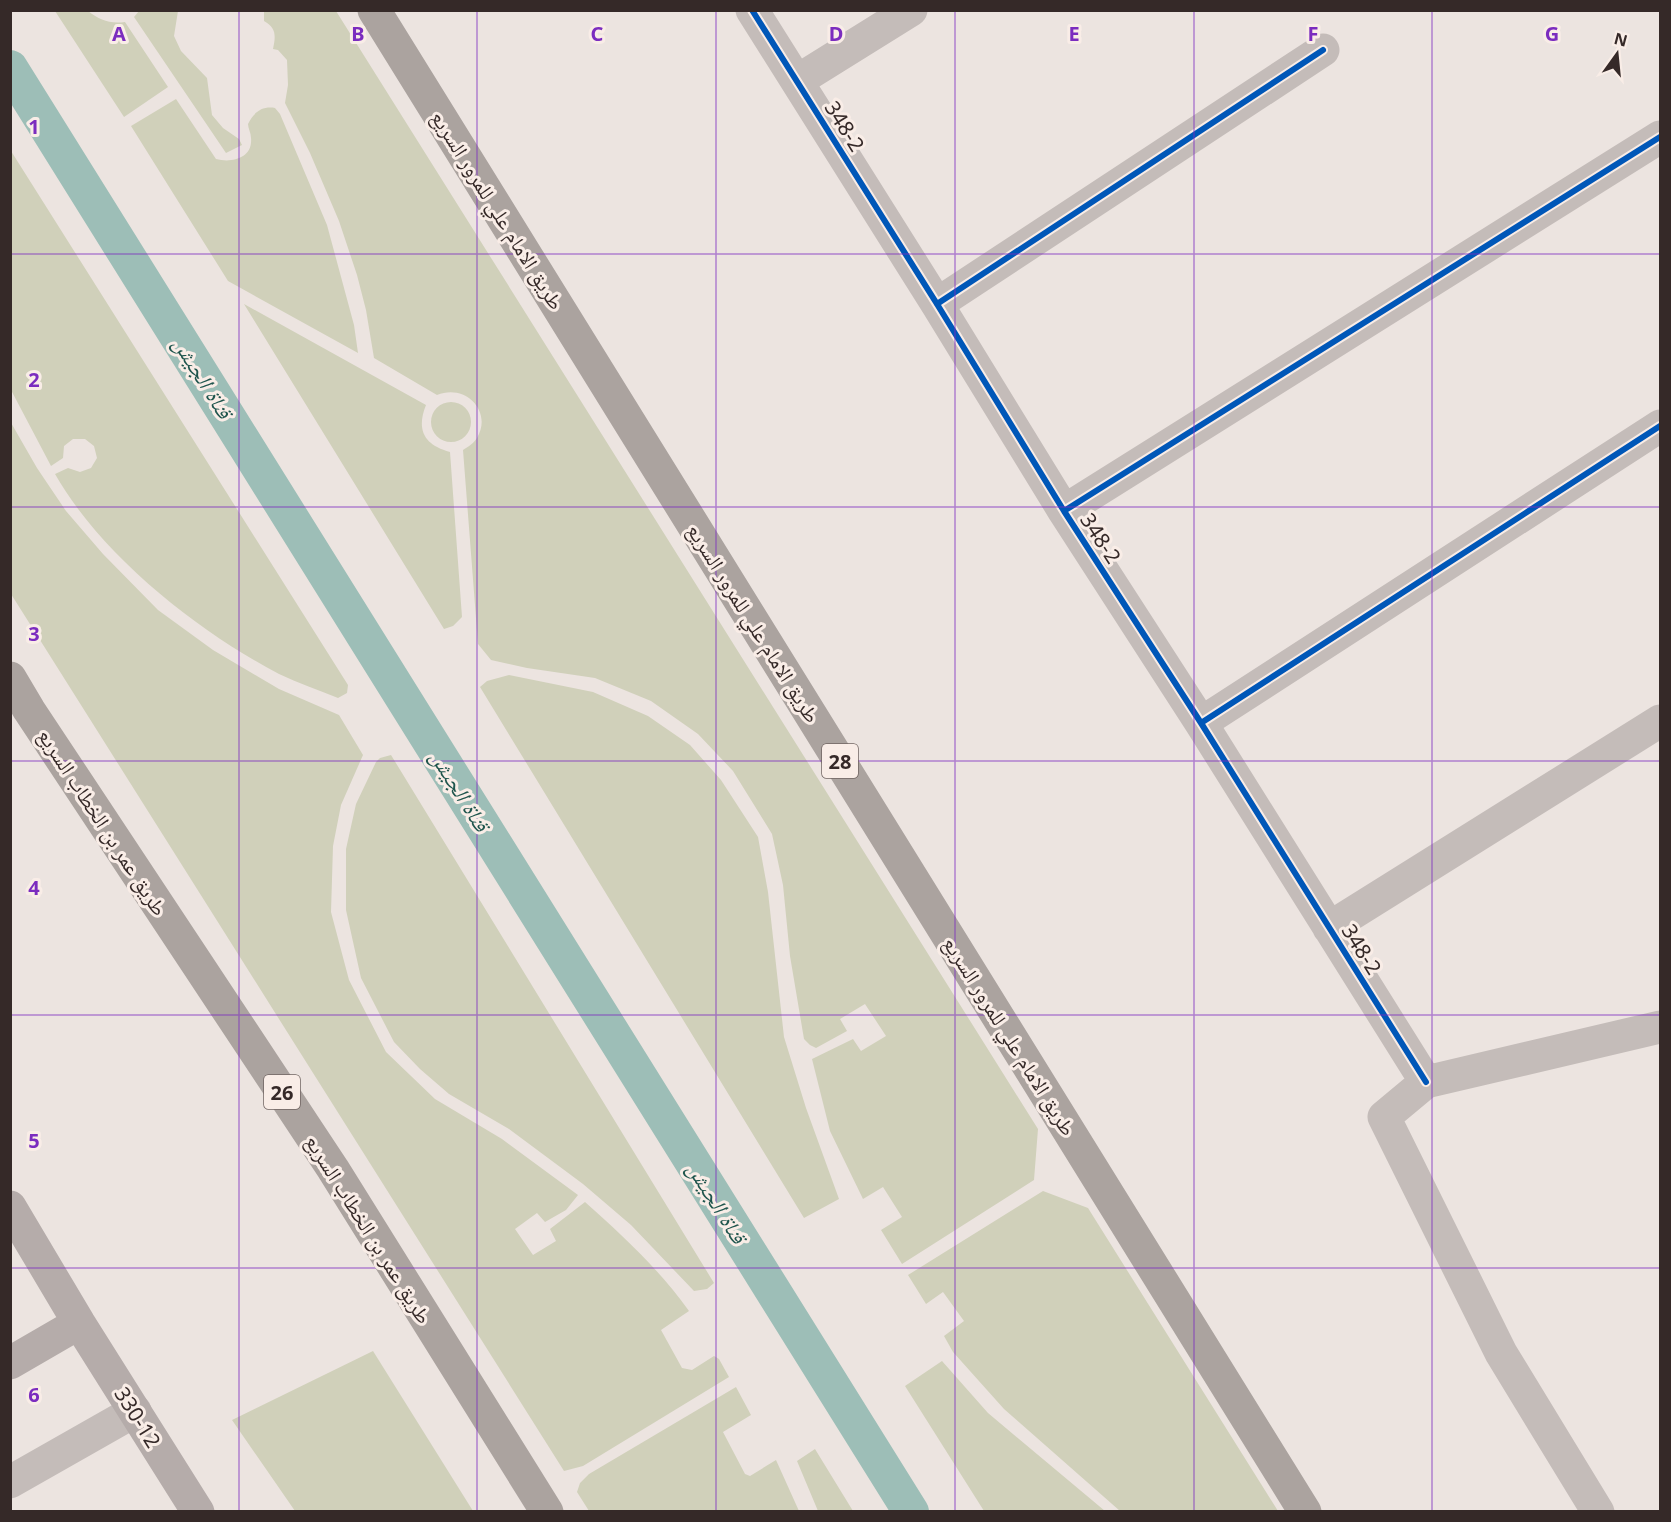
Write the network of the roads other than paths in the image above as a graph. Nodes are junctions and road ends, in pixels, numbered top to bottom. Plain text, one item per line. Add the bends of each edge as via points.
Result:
1 (374, 10) edge
2 (752, 10) edge
3 (911, 10) edge
4 (1323, 50) dead end
5 (797, 81) junction
6 (1660, 137) edge
7 (938, 304) junction
8 (1660, 426) edge
9 (1064, 511) junction
10 (10, 678) edge
11 (20, 704) edge
12 (1660, 720) edge
13 (1201, 723) junction
14 (1329, 928) junction
15 (1660, 1028) edge
16 (1426, 1082) junction
17 (10, 1207) edge
18 (79, 1323) junction
19 (10, 1363) edge
20 (135, 1412) junction
21 (10, 1482) edge
22 (198, 1512) edge
23 (547, 1512) edge
24 (1305, 1512) edge
25 (1598, 1512) edge

1 - 24 highway, طريق الامام علي للمرور السريع / 28
2 - 5 street, 348-2
3 - 5 street
4 - 7 street
5 - 7 street, 348-2
6 - 9 street
7 - 9 street, 348-2
8 - 13 street
9 - 13 street, 348-2
10 - 11 highway, طريق عمر بن الخطاب السريع / 26
11 - 23 highway, طريق عمر بن الخطاب السريع / 26 via 333,1169
12 - 14 street
13 - 14 street, 348-2
14 - 16 street, 348-2
15 - 16 street
16 - 25 street via 1384,1117 1501,1353
17 - 18 street, 330-12
18 - 19 street
18 - 20 street, 330-12
20 - 21 street
20 - 22 street, 330-12

